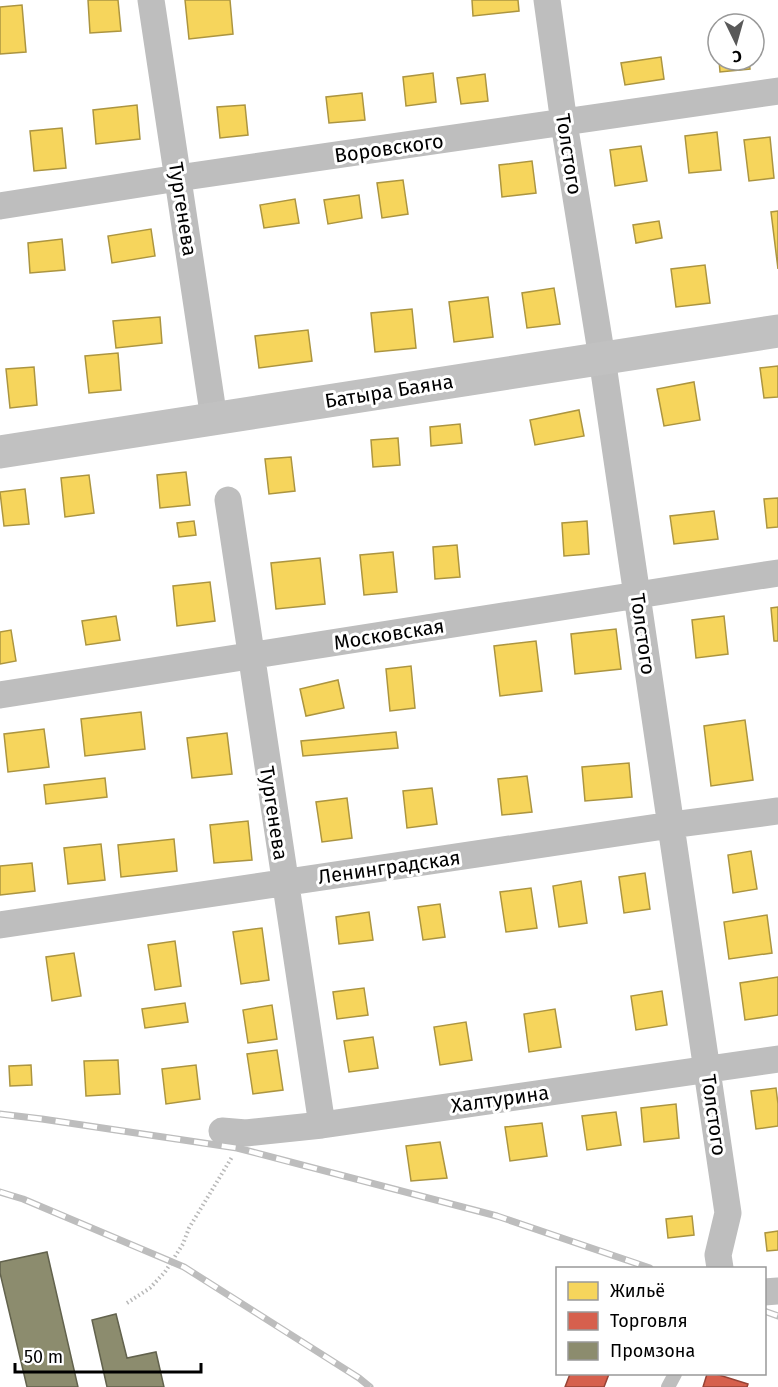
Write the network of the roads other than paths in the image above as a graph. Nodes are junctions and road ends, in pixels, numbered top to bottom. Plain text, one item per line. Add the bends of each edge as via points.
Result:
1 (151, 0) edge
2 (547, 0) edge
3 (778, 91) edge
4 (564, 123) junction
5 (178, 178) junction
6 (0, 206) edge
7 (778, 331) edge
8 (602, 358) junction
9 (214, 419) junction
10 (0, 452) edge
11 (228, 500) dead end
12 (778, 573) edge
13 (637, 595) junction
14 (250, 656) junction
15 (0, 695) edge
16 (778, 811) edge
17 (671, 825) junction
18 (285, 882) junction
19 (0, 925) edge
20 (778, 1059) edge
21 (708, 1070) junction
22 (322, 1125) junction
23 (234, 1132) road end
24 (720, 1267) edge

1 - 5 street, Тургенева
2 - 4 street, Толстого
3 - 4 street, Воровского
4 - 5 street, Воровского
4 - 8 street, Толстого
5 - 6 street, Воровского
5 - 9 street, Тургенева
7 - 8 street, Батыра Баяна
8 - 9 street, Батыра Баяна
8 - 13 street, Толстого
9 - 10 street, Батыра Баяна
11 - 14 street, Тургенева
12 - 13 street, Московская
13 - 14 street, Московская
13 - 17 street, Толстого
14 - 15 street, Московская
14 - 18 street, Тургенева
16 - 17 street, Ленинградская
17 - 18 street, Ленинградская
17 - 21 street, Толстого
18 - 19 street, Ленинградская
18 - 22 street, Тургенева
20 - 21 street, Халтурина
21 - 22 street, Халтурина
21 - 24 street, Толстого via 728,1213 718,1255
22 - 23 street, Халтурина

